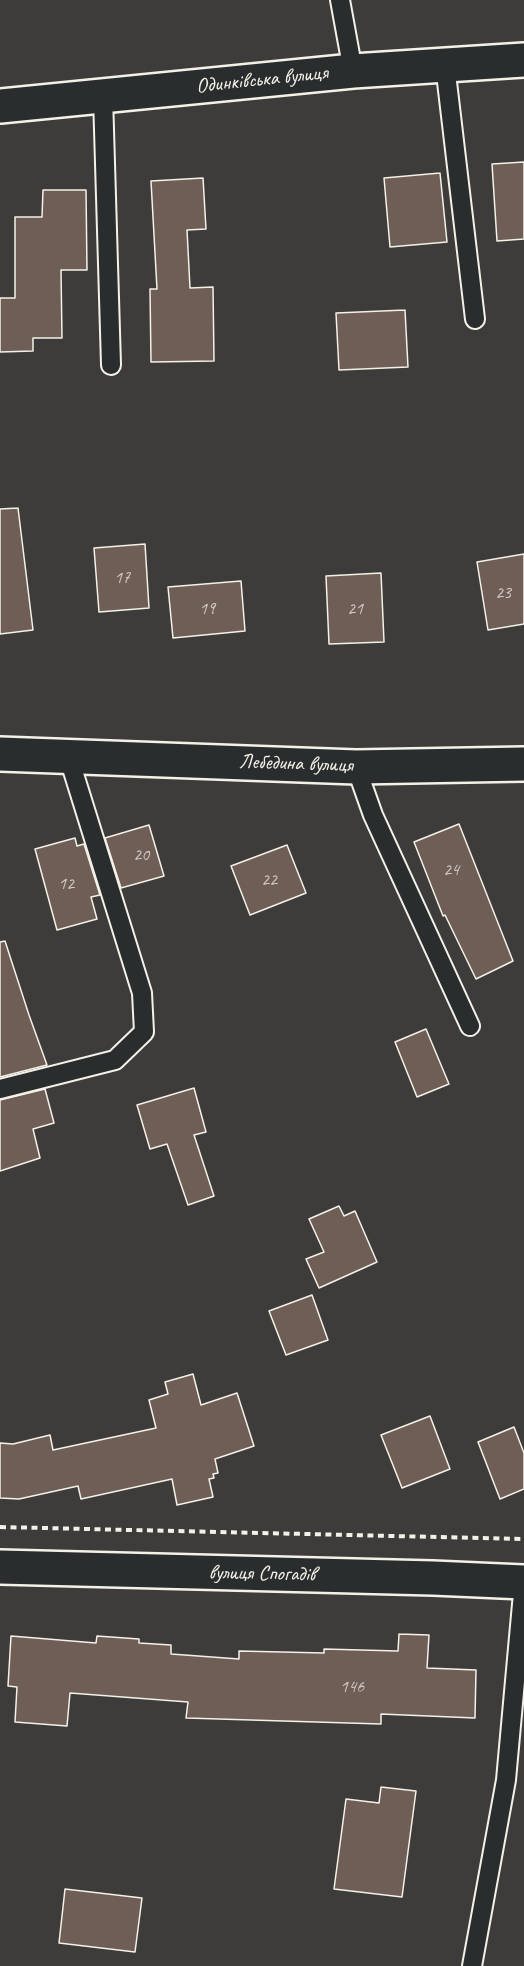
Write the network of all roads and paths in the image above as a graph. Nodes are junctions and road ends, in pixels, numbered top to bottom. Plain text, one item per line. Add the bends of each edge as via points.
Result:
1 (340, 0) edge
2 (524, 60) edge
3 (445, 65) junction
4 (353, 71) junction
5 (103, 96) junction
6 (0, 106) edge
7 (475, 319) dead end
8 (111, 365) dead end
9 (0, 754) edge
10 (68, 756) junction
11 (524, 764) edge
12 (356, 767) junction
13 (470, 1026) dead end
14 (0, 1089) edge
15 (0, 1527) edge
16 (524, 1539) edge
17 (0, 1567) edge
18 (524, 1582) edge
19 (472, 1966) edge

1 - 4 lane
2 - 3 street, Одинківська вулиця
3 - 4 street, Одинківська вулиця
3 - 7 lane
4 - 5 street, Одинківська вулиця
5 - 6 street, Одинківська вулиця
5 - 8 lane
9 - 10 street, Лебедина вулиця
10 - 12 street, Лебедина вулиця
10 - 14 lane via 142,993 144,1032 115,1060
11 - 12 street, Лебедина вулиця
12 - 13 lane via 373,815
15 - 16 path
17 - 18 street, вулиця Спогадів
18 - 19 lane via 506,1780

